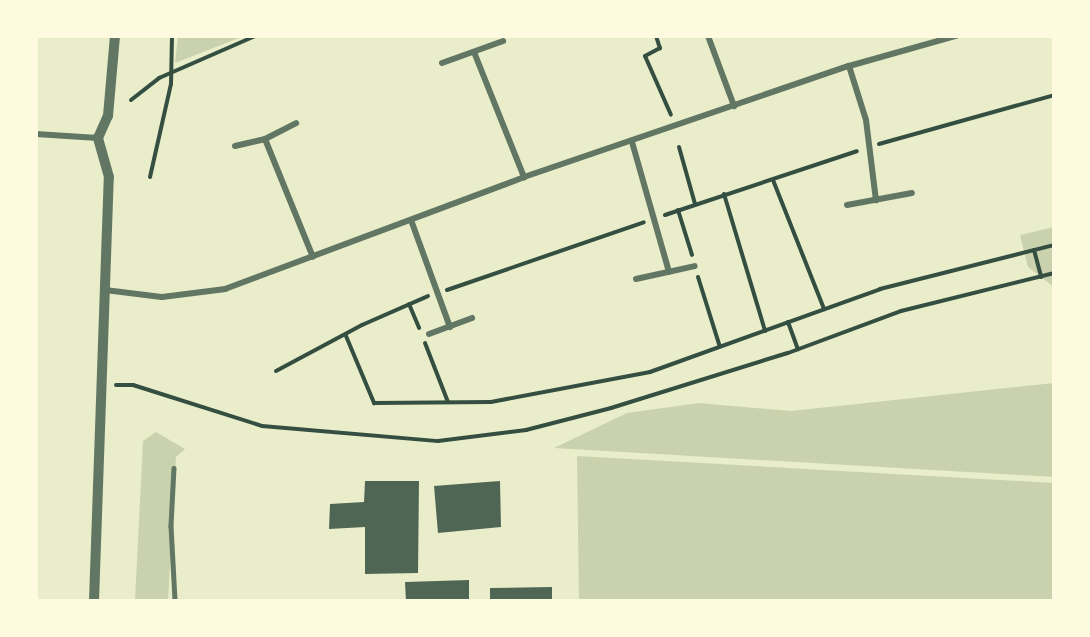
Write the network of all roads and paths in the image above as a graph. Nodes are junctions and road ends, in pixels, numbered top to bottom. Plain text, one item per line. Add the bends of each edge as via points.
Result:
1 (115, 36) edge
2 (172, 36) edge
3 (255, 36) edge
4 (656, 36) edge
5 (708, 36) edge
6 (956, 36) edge
7 (925, 39) edge
8 (503, 41) dead end
9 (474, 51) junction
10 (442, 63) dead end
11 (849, 66) junction
12 (170, 74) junction
13 (1054, 95) edge
14 (131, 100) dead end
15 (734, 106) junction
16 (671, 115) dead end
17 (296, 123) dead end
18 (36, 134) edge
19 (98, 138) junction
20 (265, 139) junction
21 (632, 142) junction
22 (235, 146) dead end
23 (679, 147) dead end
24 (869, 147) junction
25 (150, 177) dead end
26 (524, 177) junction
27 (773, 180) junction
28 (912, 193) dead end
29 (724, 194) junction
30 (876, 200) junction
31 (695, 204) junction
32 (847, 205) dead end
33 (654, 219) junction
34 (411, 220) junction
35 (1054, 245) edge
36 (1034, 250) junction
37 (313, 257) junction
38 (695, 266) dead end
39 (669, 272) junction
40 (1054, 273) edge
41 (1041, 277) junction
42 (636, 279) dead end
43 (105, 290) junction
44 (437, 293) junction
45 (409, 304) junction
46 (824, 309) junction
47 (472, 318) dead end
48 (788, 322) junction
49 (450, 327) junction
50 (765, 331) junction
51 (429, 334) dead end
52 (346, 336) junction
53 (798, 349) junction
54 (276, 371) dead end
55 (116, 385) dead end
56 (448, 402) junction
57 (174, 468) dead end
58 (94, 601) edge
59 (175, 601) edge

1 - 19 street via 108,116
2 - 12 path
3 - 12 path
4 - 16 path via 660,48 645,56
5 - 15 street
6 - 7 street
7 - 11 street
8 - 9 street
9 - 10 street
9 - 26 street
11 - 15 street
11 - 24 street via 866,120
12 - 14 path
12 - 25 path
13 - 24 path
15 - 21 street
17 - 20 street
18 - 19 street
19 - 43 street via 109,177
20 - 22 street
20 - 37 street
21 - 26 street
21 - 33 street
23 - 31 path
24 - 27 path
24 - 30 street
26 - 34 street
27 - 29 path
27 - 46 path
28 - 30 street
29 - 31 path
29 - 50 path
30 - 32 street
31 - 33 path
33 - 39 street
33 - 44 path
34 - 37 street
34 - 44 street
35 - 36 path
36 - 41 path
36 - 46 path via 880,289
37 - 43 street via 225,289 162,297
38 - 39 street
39 - 42 street
40 - 41 path
41 - 53 path via 901,311
43 - 58 street
44 - 45 path
44 - 49 street
45 - 52 path
45 - 56 path
46 - 48 path
47 - 49 street
48 - 50 path
48 - 53 path
49 - 51 street
50 - 56 path via 650,372 491,402
52 - 54 path
52 - 56 path via 374,403
53 - 55 path via 526,430 438,441 262,426 133,385
57 - 59 lane via 171,526

